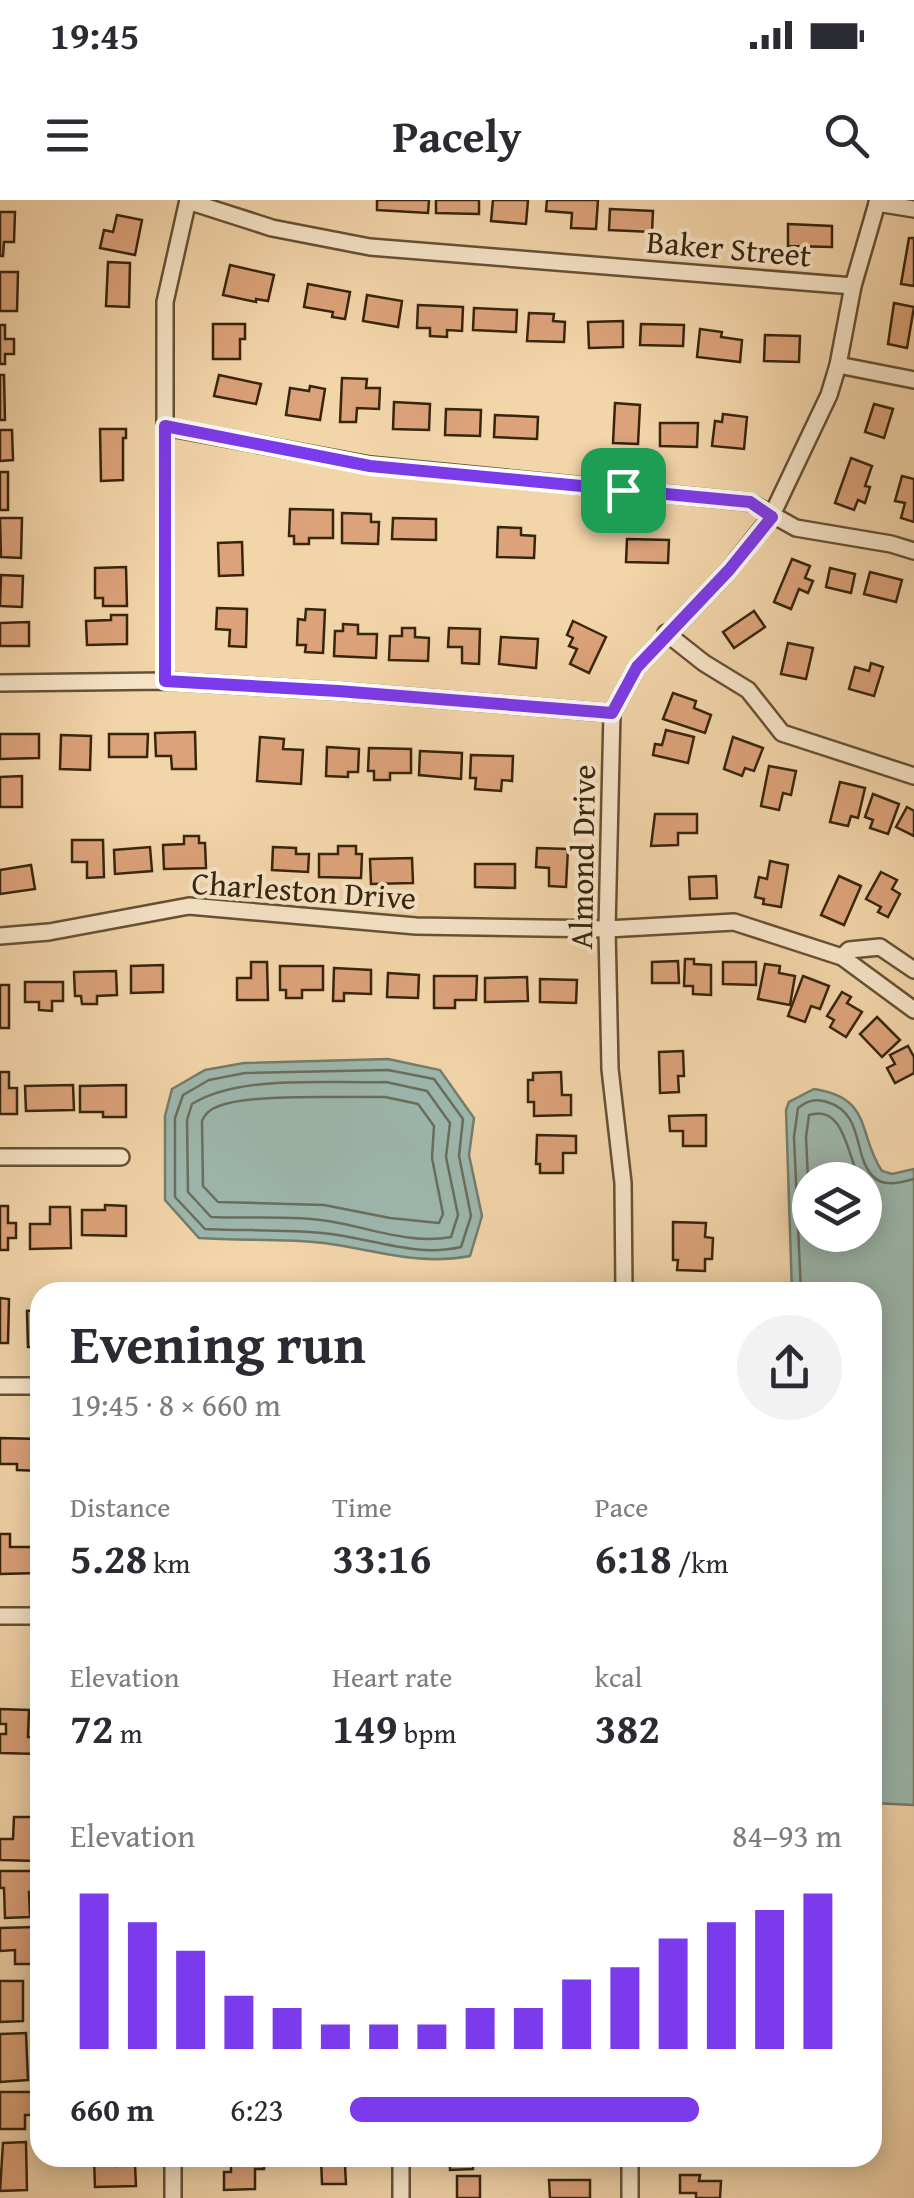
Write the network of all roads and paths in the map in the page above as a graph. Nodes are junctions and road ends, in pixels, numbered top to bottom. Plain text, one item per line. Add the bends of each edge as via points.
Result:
1 (188, 201) edge
2 (877, 202) edge
3 (914, 209) edge
4 (853, 286) junction
5 (838, 365) junction
6 (914, 380) edge
7 (165, 426) junction
8 (772, 517) junction
9 (914, 551) edge
10 (666, 633) junction
11 (165, 681) junction
12 (0, 684) edge
13 (612, 713) junction
14 (914, 776) edge
15 (607, 929) junction
16 (0, 936) edge
17 (842, 957) junction
18 (914, 970) edge
19 (914, 1010) edge
20 (0, 1157) edge
21 (121, 1157) dead end
22 (624, 1282) edge
23 (0, 1386) edge
24 (30, 1386) edge
25 (0, 1616) edge
26 (30, 1616) edge
27 (173, 2167) edge
28 (401, 2167) edge
29 (630, 2167) edge
30 (173, 2198) edge
31 (401, 2198) edge
32 (630, 2198) edge

1 - 4 street, Baker Street via 272,228 370,247
1 - 7 street via 165,302
2 - 3 street
2 - 4 street, Almond Drive
4 - 5 street, Almond Drive
5 - 6 street
5 - 8 street, Almond Drive via 817,426
7 - 8 street via 370,466 750,502
7 - 11 street
8 - 9 street via 796,528
8 - 10 street, Almond Drive
10 - 13 street, Almond Drive via 637,667
10 - 14 street via 748,690 782,733
11 - 12 street
11 - 13 street
13 - 15 street, Almond Drive
15 - 16 street, Charleston Drive via 416,926 189,906
15 - 17 street, Charleston Drive via 734,922
15 - 22 street, Almond Drive
17 - 18 street via 880,947
17 - 19 street
20 - 21 street
23 - 24 street
25 - 26 street
27 - 30 street
28 - 31 street
29 - 32 street

